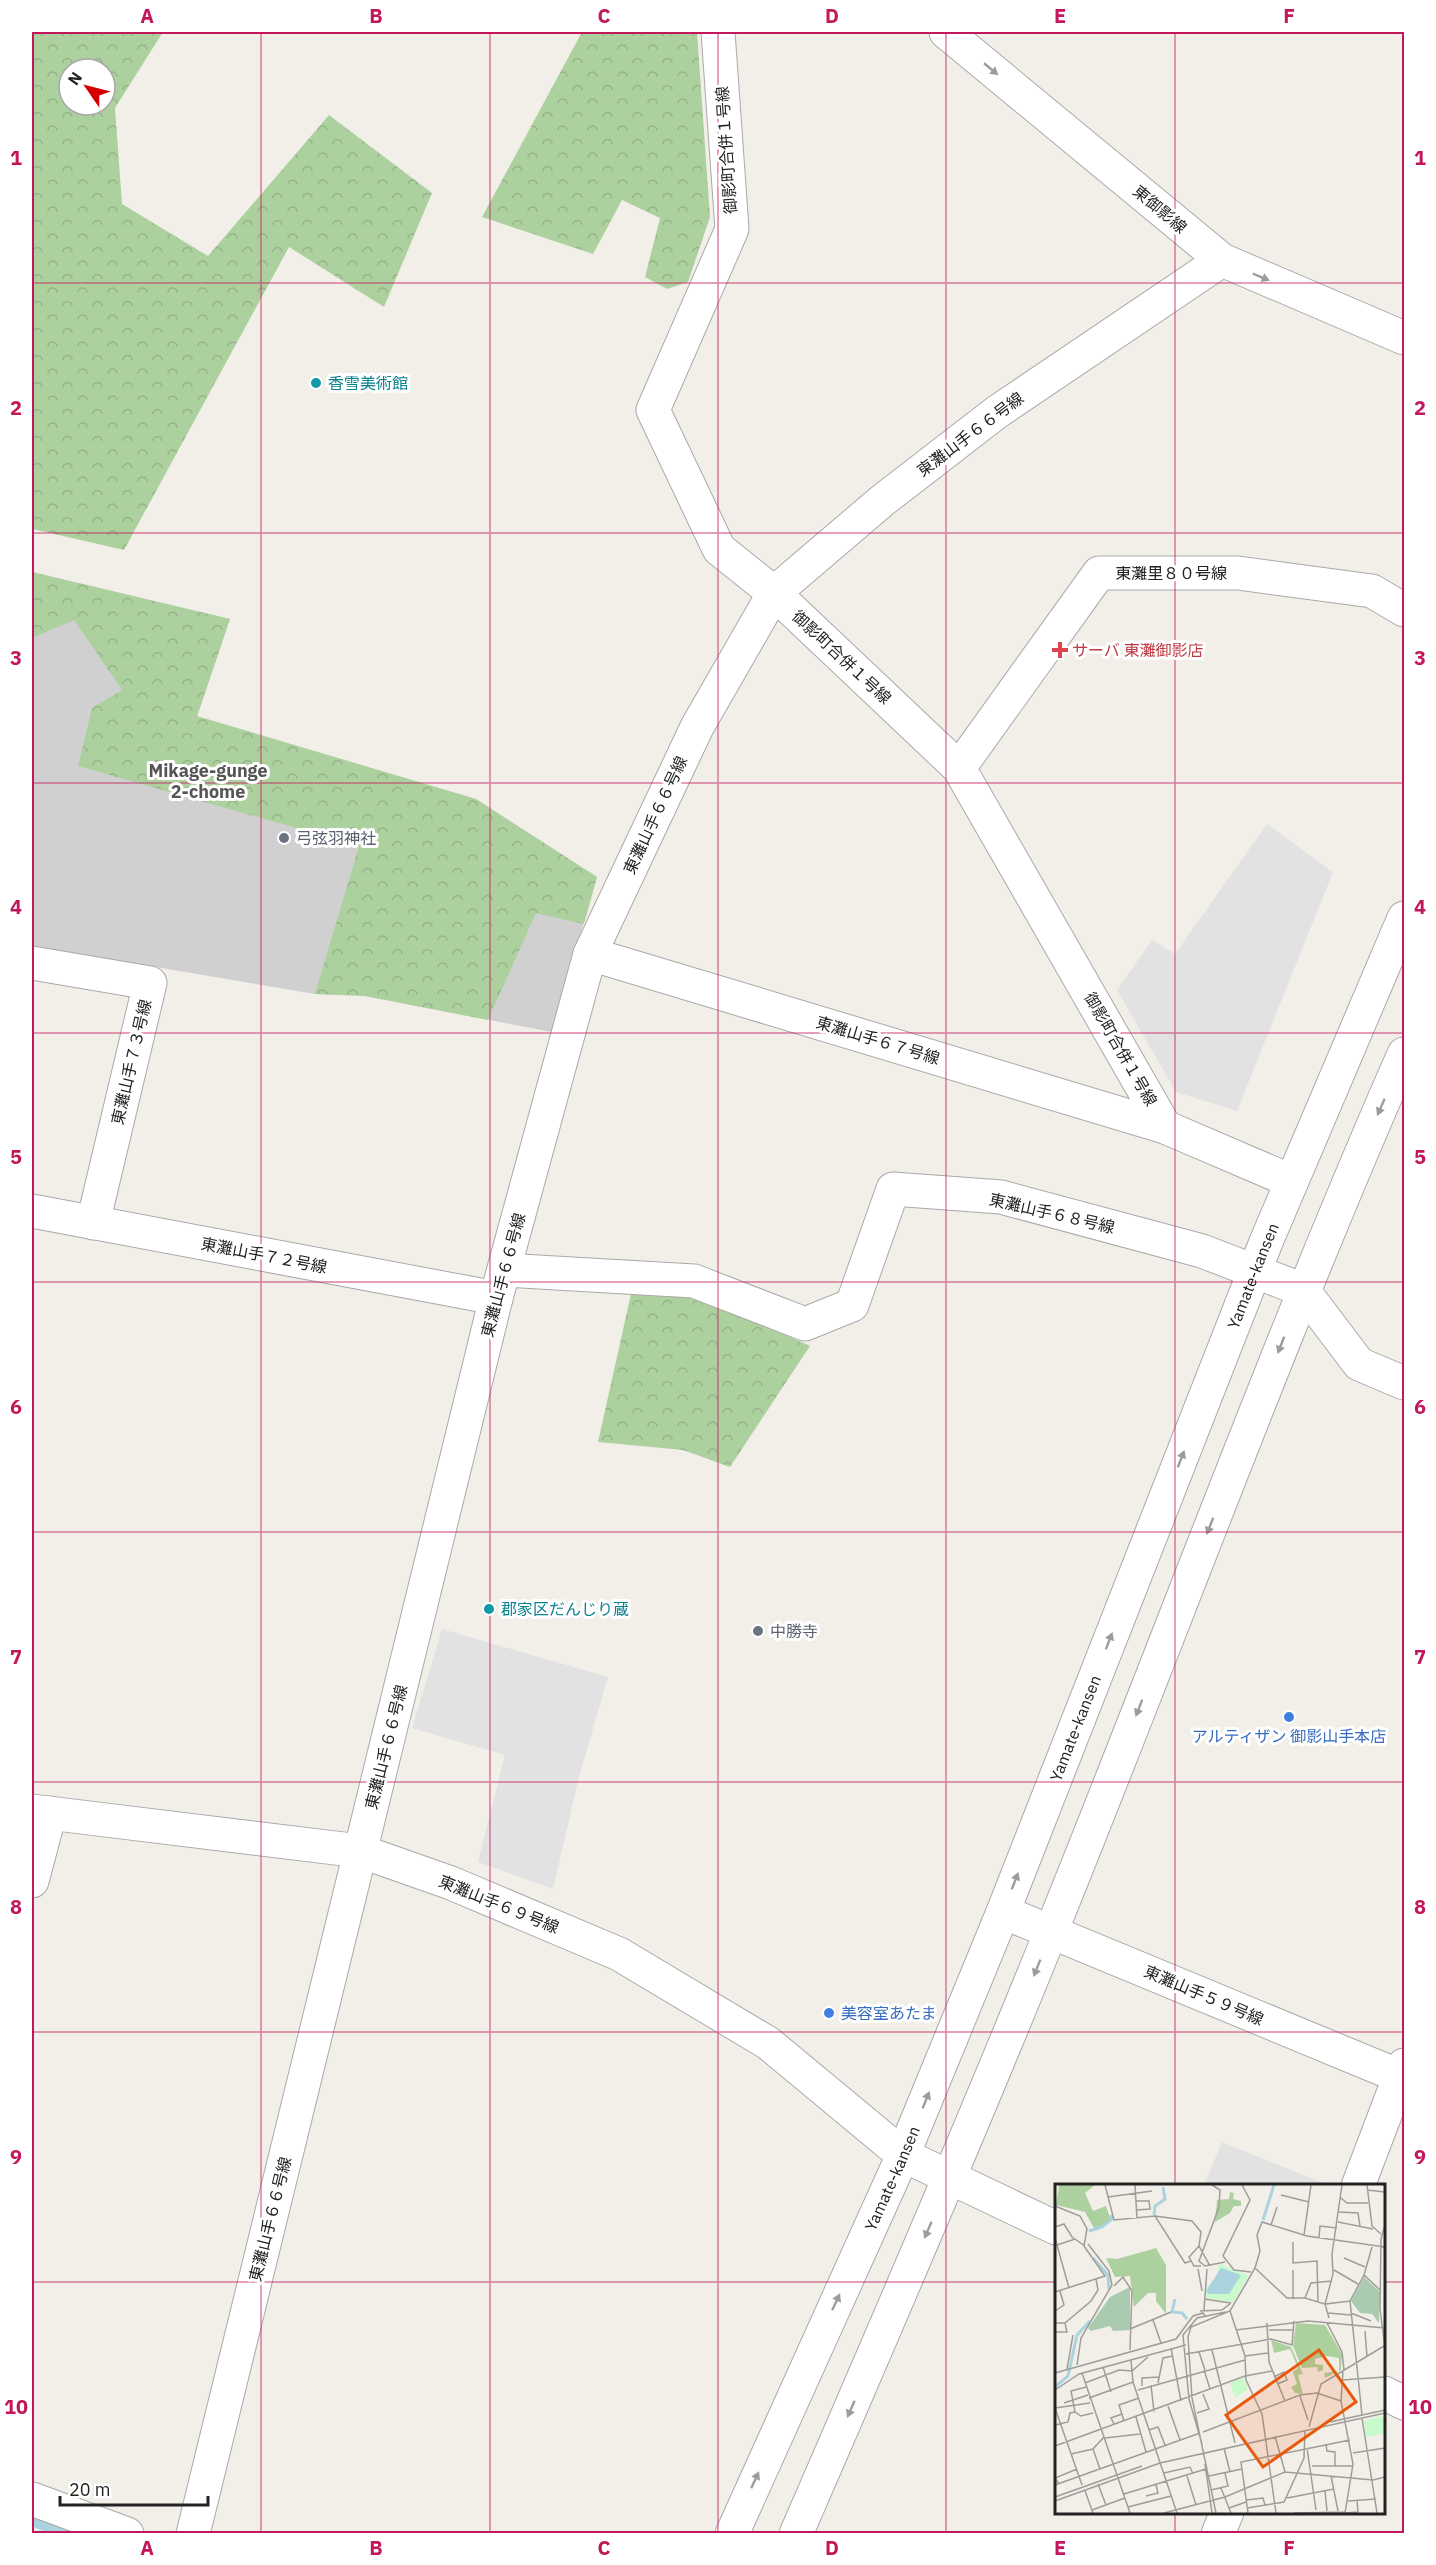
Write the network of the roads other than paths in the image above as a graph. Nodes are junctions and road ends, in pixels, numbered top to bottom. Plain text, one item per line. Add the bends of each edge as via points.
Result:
1 (718, 32) edge
2 (946, 32) edge
3 (1221, 260) junction
4 (1404, 338) edge
5 (774, 593) junction
6 (1404, 610) edge
7 (959, 768) junction
8 (1404, 918) edge
9 (590, 954) junction
10 (32, 963) edge
11 (1404, 1054) edge
12 (1165, 1127) junction
13 (1291, 1181) junction
14 (32, 1211) edge
15 (93, 1223) junction
16 (1254, 1272) junction
17 (500, 1284) junction
18 (1303, 1290) junction
19 (1404, 1383) edge
20 (41, 1812) edge
21 (360, 1851) junction
22 (32, 1881) edge
23 (1003, 1912) junction
24 (1051, 1932) junction
25 (1403, 2073) edge
26 (903, 2155) junction
27 (951, 2176) junction
28 (1359, 2184) edge
29 (1055, 2228) edge
30 (1385, 2394) edge
31 (1404, 2403) edge
32 (32, 2499) edge
33 (1226, 2514) edge
34 (127, 2534) edge
35 (193, 2534) edge
36 (732, 2534) edge
37 (796, 2534) edge
38 (1218, 2534) edge

1 - 5 street, 御影町合併１号線 via 732,229 653,410 719,549
2 -> 3 street, 東御影線
3 -> 4 street, 東御影線
3 - 5 street, 東灘山手６６号線 via 997,412 883,500
5 - 7 street, 御影町合併１号線
5 - 9 street, 東灘山手６６号線 via 697,727
6 - 7 street, 東灘里８０号線 via 1372,591 1238,573 1099,573
7 - 12 street, 御影町合併１号線
8 - 13 street, Yamate-kansen
9 - 12 street, 東灘山手６７号線
9 - 17 street, 東灘山手６６号線
10 - 15 street, 東灘山手７３号線 via 150,983
11 -> 18 street
12 - 13 street
13 - 16 street, Yamate-kansen
14 - 15 street, 東灘山手７２号線
15 - 17 street, 東灘山手７２号線
16 - 17 street, 東灘山手６８号線 via 1202,1251 1001,1197 893,1189 852,1305 805,1324 694,1281
16 - 18 street
23 -> 16 street, Yamate-kansen
17 - 21 street, 東灘山手６６号線
18 - 19 street via 1359,1364
18 -> 24 street
20 - 21 street, 東灘山手６９号線
20 - 22 street
21 - 26 street, 東灘山手６９号線 via 451,1882 619,1954 768,2043
21 - 35 street, 東灘山手６６号線
23 - 24 street, 東灘山手５９号線
26 -> 23 street, Yamate-kansen
24 - 25 street, 東灘山手５９号線
24 -> 27 street
25 - 28 street
26 - 27 street, 東灘山手６９号線
36 -> 26 street, Yamate-kansen
27 - 29 street, 東灘山手６９号線
27 -> 37 street
30 - 31 street
32 - 34 street
33 - 38 street

